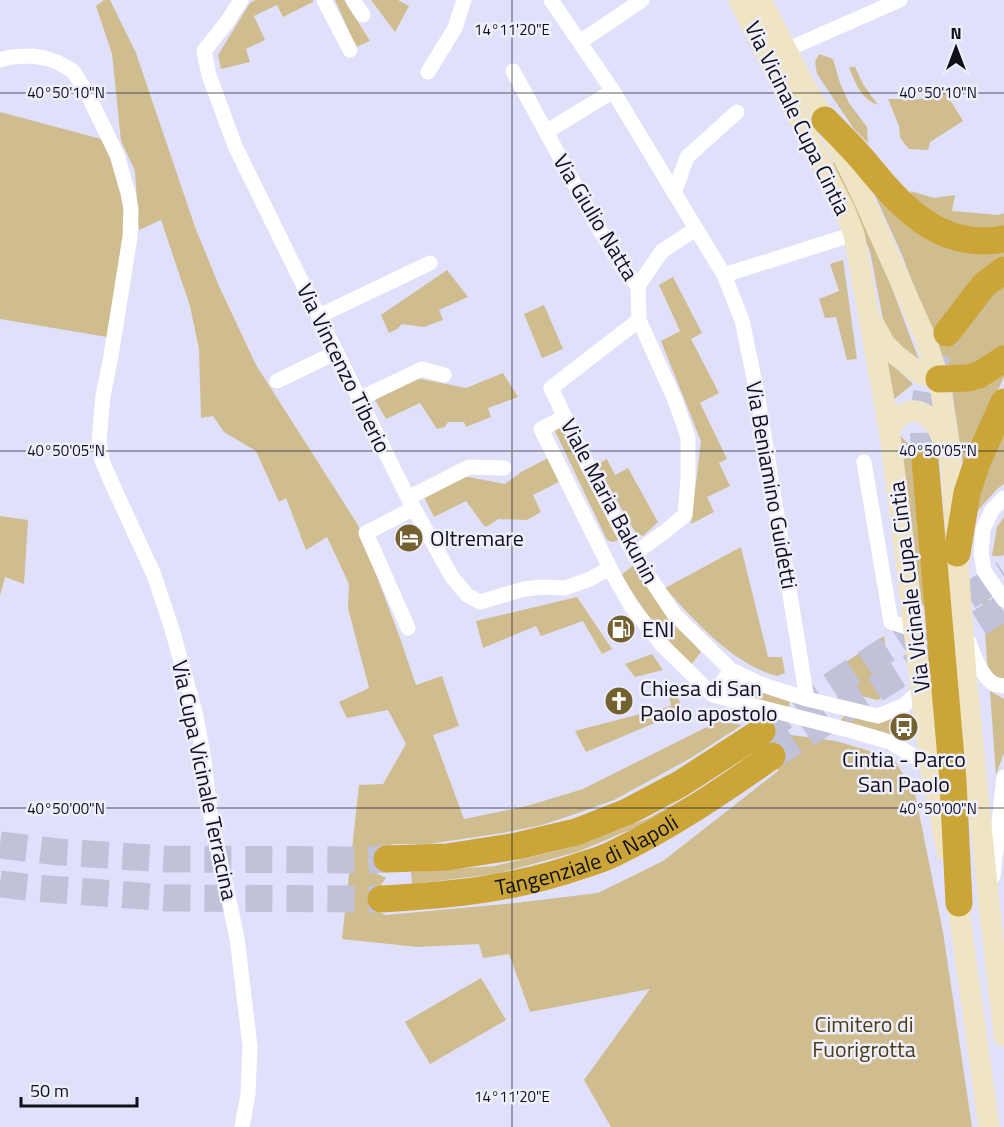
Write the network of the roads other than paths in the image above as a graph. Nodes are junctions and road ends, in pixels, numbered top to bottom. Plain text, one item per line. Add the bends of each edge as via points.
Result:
1 (241, 0) edge
2 (324, 0) edge
3 (353, 0) edge
4 (464, 0) edge
5 (552, 0) edge
6 (642, 0) edge
7 (739, 0) edge
8 (761, 0) edge
9 (900, 0) edge
10 (363, 15) dead end
11 (580, 42) junction
12 (350, 50) dead end
13 (786, 50) junction
14 (0, 60) edge
15 (513, 71) dead end
16 (428, 72) dead end
17 (613, 91) junction
18 (737, 112) dead end
19 (825, 120) junction
20 (546, 132) junction
21 (674, 193) junction
22 (696, 229) junction
23 (854, 234) junction
24 (1004, 239) edge
25 (430, 263) dead end
26 (1004, 270) edge
27 (724, 276) junction
28 (638, 286) junction
29 (867, 312) junction
30 (319, 316) junction
31 (639, 320) junction
32 (947, 333) tunnel mouth
33 (337, 352) junction
34 (1004, 359) edge
35 (444, 375) dead end
36 (939, 379) junction
37 (278, 381) dead end
38 (359, 399) junction
39 (1004, 402) edge
40 (565, 417) junction
41 (889, 428) junction
42 (925, 460) tunnel mouth
43 (864, 462) dead end
44 (504, 468) dead end
45 (952, 470) junction
46 (1004, 498) edge
47 (411, 503) junction
48 (617, 522) junction
49 (595, 536) junction
50 (957, 553) junction
51 (634, 554) junction
52 (610, 568) junction
53 (1004, 600) edge
54 (962, 624) junction
55 (408, 628) dead end
56 (913, 629) junction
57 (731, 670) junction
58 (1004, 686) edge
59 (921, 690) junction
60 (713, 695) junction
61 (807, 699) junction
62 (832, 705) junction
63 (808, 719) junction
64 (762, 731) tunnel mouth
65 (772, 756) tunnel mouth
66 (930, 766) junction
67 (1004, 777) edge
68 (387, 859) tunnel mouth
69 (381, 899) tunnel mouth
70 (959, 903) junction
71 (989, 905) junction
72 (1004, 1036) edge
73 (242, 1127) edge
74 (989, 1127) edge

1 - 30 street, Via Vincenzo Tiberio via 204,51 209,75 236,146
2 - 12 street
3 - 10 street
4 - 16 street via 455,28
5 - 11 street, Via Beniamino Guidetti
6 - 11 street
7 - 23 main road, Via Vicinale Cupa Cintia
8 - 13 main road, Via Vicinale Cupa Cintia
9 - 13 street
11 - 17 street, Via Beniamino Guidetti
13 - 19 main road, Via Vicinale Cupa Cintia
14 - 73 street, Via Cupa Vicinale Terracina via 45,58 73,71 112,145 128,193 130,237 99,441 108,477 154,575 196,716 210,812 237,938 250,1046
15 - 20 street, Via Giulio Natta
17 - 20 street
17 - 21 street, Via Beniamino Guidetti
18 - 21 street via 687,157
19 - 24 highway via 912,214 935,229 963,238
19 - 36 main road, Via Vicinale Cupa Cintia via 924,334
20 - 28 street, Via Giulio Natta via 595,222
21 - 22 street, Via Beniamino Guidetti
22 - 27 street, Via Beniamino Guidetti
22 - 28 street via 662,251
23 - 27 street
23 - 29 main road, Via Vicinale Cupa Cintia
25 - 30 street
26 - 32 highway via 984,285
27 - 61 street, Via Beniamino Guidetti via 742,320 757,393
28 - 31 street, Via Giulio Natta
29 - 36 main road via 891,350 921,374
29 - 41 main road, Via Vicinale Cupa Cintia
30 - 33 street, Via Vincenzo Tiberio
31 - 40 street, Viale Maria Bakunin via 550,388
31 - 51 street, Via Giulio Natta via 688,437 688,478 685,515
33 - 37 street
33 - 38 street, Via Vincenzo Tiberio
34 - 36 highway via 979,375
35 - 38 street via 422,369
36 - 45 main road, Via Vicinale Cupa Cintia
38 - 47 street, Via Vincenzo Tiberio
39 - 50 highway via 967,493
40 - 48 street, Viale Maria Bakunin
40 - 49 street, Viale Maria Bakunin via 541,429
41 - 45 main road via 904,413 920,411 942,436
41 - 56 main road, Via Vicinale Cupa Cintia
42 - 70 highway via 953,781
43 - 56 street via 891,622
44 - 47 street via 469,467
45 - 50 main road, Via Vicinale Cupa Cintia
46 - 53 street via 982,529 981,552 984,571
47 - 52 street, Via Vincenzo Tiberio via 452,577 467,595 480,602 542,586 565,588
47 - 55 street via 366,533
48 - 49 street
48 - 51 street, Viale Maria Bakunin
49 - 52 street, Viale Maria Bakunin
50 - 54 main road, Via Vicinale Cupa Cintia
51 - 57 street, Viale Maria Bakunin via 674,614
52 - 60 street, Viale Maria Bakunin via 631,606 663,646
54 - 58 street via 983,672 994,684
54 - 71 main road, Via Vicinale Cupa Cintia
56 - 59 main road, Via Vicinale Cupa Cintia
57 - 60 street
57 - 61 street, Viale Maria Bakunin
59 - 62 street, Viale Maria Bakunin via 903,706 878,716
59 - 66 main road, Via Vicinale Cupa Cintia
60 - 63 street
61 - 62 street, Viale Maria Bakunin
62 - 63 street
63 - 66 street via 890,742
64 - 68 highway, Tangenziale di Napoli via 680,784 627,812 576,832 447,857
65 - 69 highway, Tangenziale di Napoli via 696,808 611,855 556,875 502,888
66 - 70 main road, Via Vicinale Cupa Cintia
67 - 71 street
70 - 74 main road, Via Vicinale Cupa Cintia
71 - 72 main road, Via Vicinale Cupa Cintia

